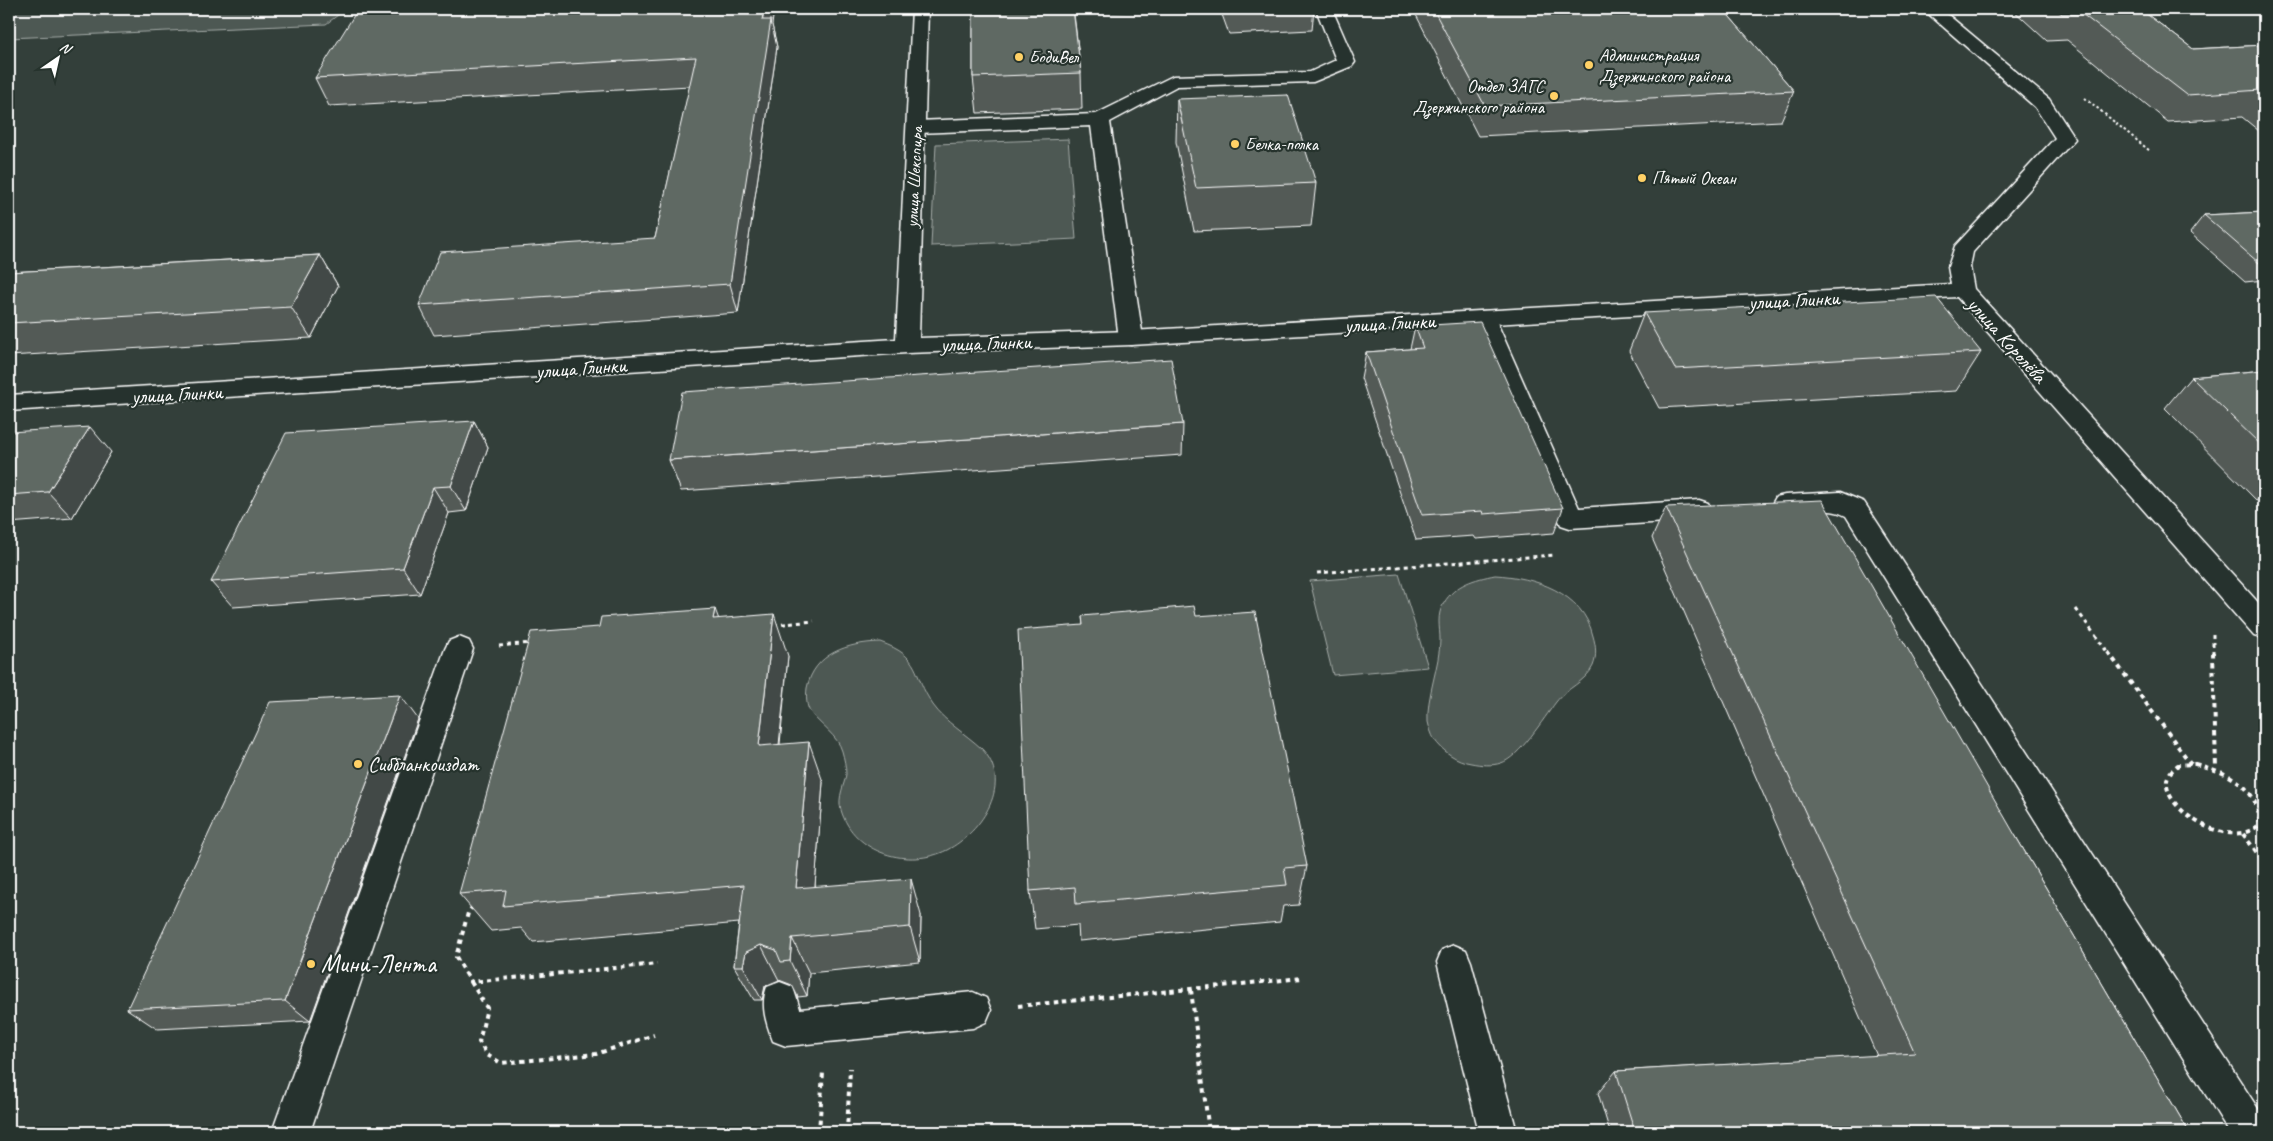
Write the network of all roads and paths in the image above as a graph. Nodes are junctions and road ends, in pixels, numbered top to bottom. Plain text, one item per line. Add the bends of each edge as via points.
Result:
1 (920, 9) edge
2 (1324, 9) edge
3 (1931, 9) edge
4 (1100, 120) junction
5 (917, 127) junction
6 (1963, 290) junction
7 (1484, 318) junction
8 (1131, 338) junction
9 (907, 346) junction
10 (9, 402) edge
11 (1763, 506) edge
12 (1724, 508) edge
13 (1559, 518) junction
14 (1317, 573) dead end
15 (2076, 609) dead end
16 (814, 621) dead end
17 (765, 625) edge
18 (2264, 628) edge
19 (2213, 632) dead end
20 (536, 643) edge
21 (529, 644) edge
22 (459, 649) dead end
23 (2191, 764) junction
24 (2216, 769) junction
25 (2243, 834) junction
26 (2264, 862) edge
27 (476, 899) edge
28 (1454, 962) dead end
29 (657, 964) dead end
30 (1302, 978) dead end
31 (471, 982) junction
32 (1191, 990) junction
33 (780, 998) edge
34 (973, 1010) joint
35 (852, 1022) junction
36 (654, 1035) dead end
37 (822, 1080) dead end
38 (291, 1132) edge
39 (819, 1132) edge
40 (847, 1132) edge
41 (1210, 1132) edge
42 (1498, 1132) edge
43 (2251, 1132) edge

1 - 5 street, улица Шекспира
2 - 4 street via 1346,62 1313,76 1173,81
3 - 6 street, улица Королёва via 2042,103 2065,139 1963,252 1959,268
4 - 5 street
4 - 8 street
5 - 9 street, улица Шекспира
6 - 7 street, улица Глинки
6 - 18 street, улица Королёва
7 - 8 street, улица Глинки
7 - 13 street
8 - 9 street, улица Глинки
9 - 10 street, улица Глинки via 184,394
11 - 43 street via 1840,501 1855,509
12 - 13 street
13 - 14 path via 1585,553
15 - 23 path
16 - 17 path
19 - 24 path
20 - 21 path
22 - 38 street
23 - 24 path
23 - 25 path via 2178,765 2169,774 2167,787 2175,803 2191,818 2212,830
24 - 25 path via 2236,779 2252,794 2261,811 2260,824 2250,833
25 - 26 path
27 - 31 path via 468,913 456,958
28 - 42 street
29 - 31 path
30 - 32 path
31 - 36 path via 487,1008 479,1042 487,1054 501,1063 596,1054
32 - 34 path
32 - 41 path
33 - 35 street via 786,1028
34 - 35 street
35 - 40 path
37 - 39 path

